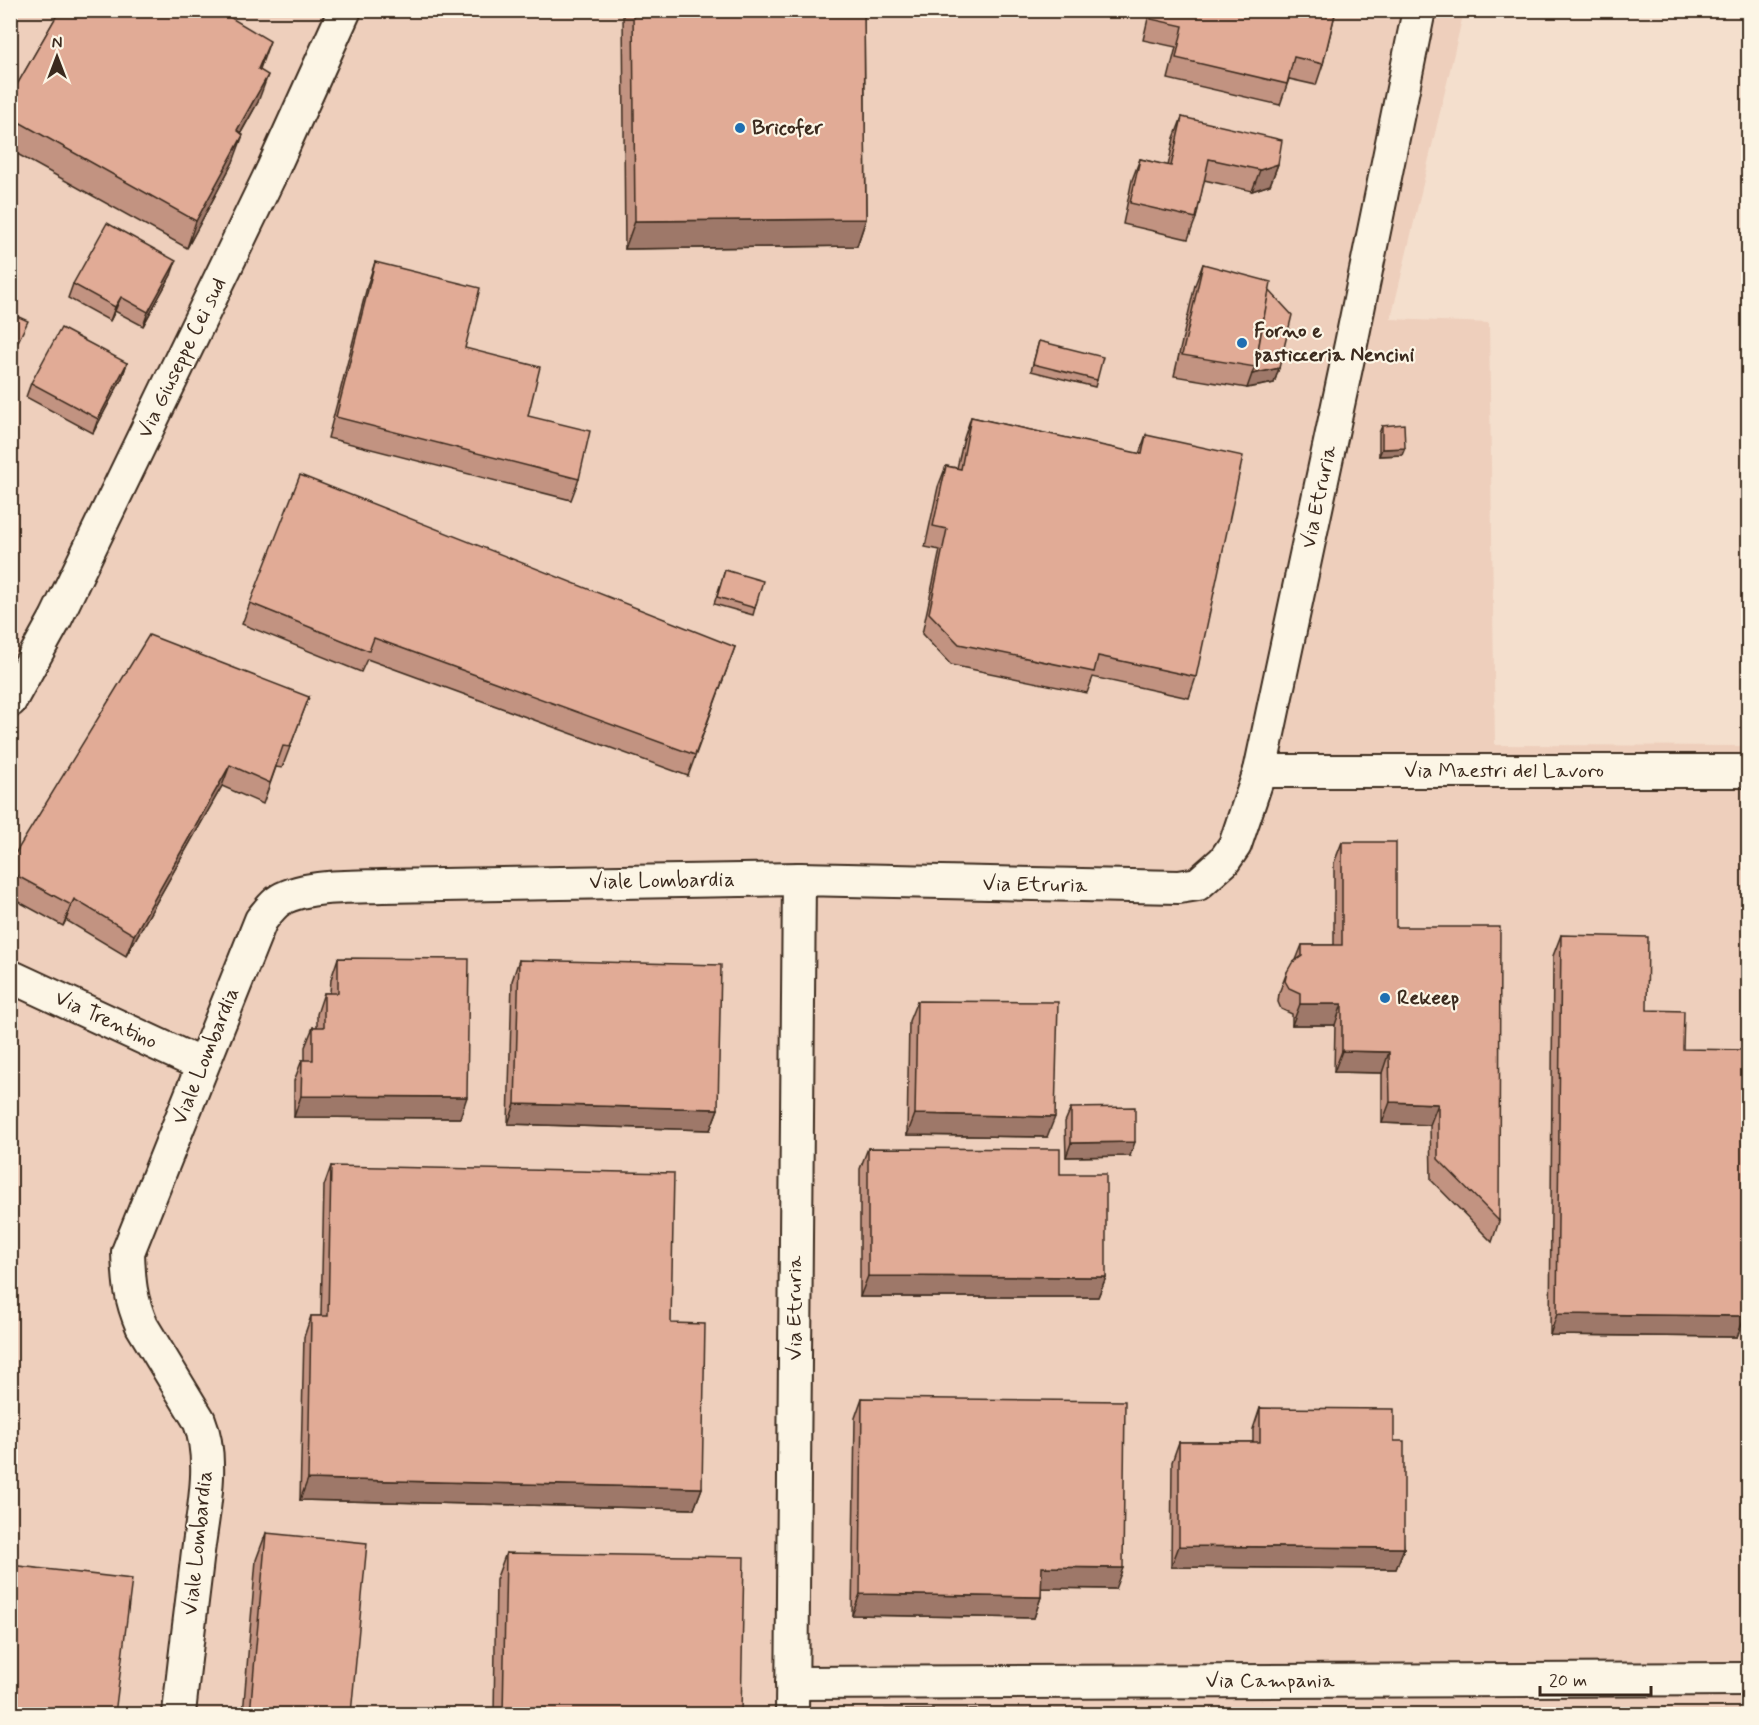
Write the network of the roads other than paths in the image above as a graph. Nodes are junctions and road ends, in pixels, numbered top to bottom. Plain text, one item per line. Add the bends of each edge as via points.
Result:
1 (345, 10) edge
2 (1419, 10) edge
3 (10, 701) edge
4 (1260, 771) junction
5 (1749, 771) edge
6 (799, 879) junction
7 (10, 976) edge
8 (202, 1065) junction
9 (1749, 1679) edge
10 (792, 1683) junction
11 (178, 1714) edge
12 (792, 1714) edge

1 - 3 street, Via Giuseppe Cei sud via 272,171 61,608
2 - 4 street, Via Etruria
4 - 5 street, Via Maestri del Lavoro
4 - 6 street, Via Etruria via 1235,845 1224,861 1198,884 1157,887
6 - 8 street, Viale Lombardia via 382,886 295,894 277,902 261,920
6 - 10 street, Via Etruria
7 - 8 street, Via Trentino
8 - 11 street, Viale Lombardia via 128,1252 130,1293 136,1311 199,1420 208,1454
9 - 10 street, Via Campania
10 - 12 street, Via Etruria

